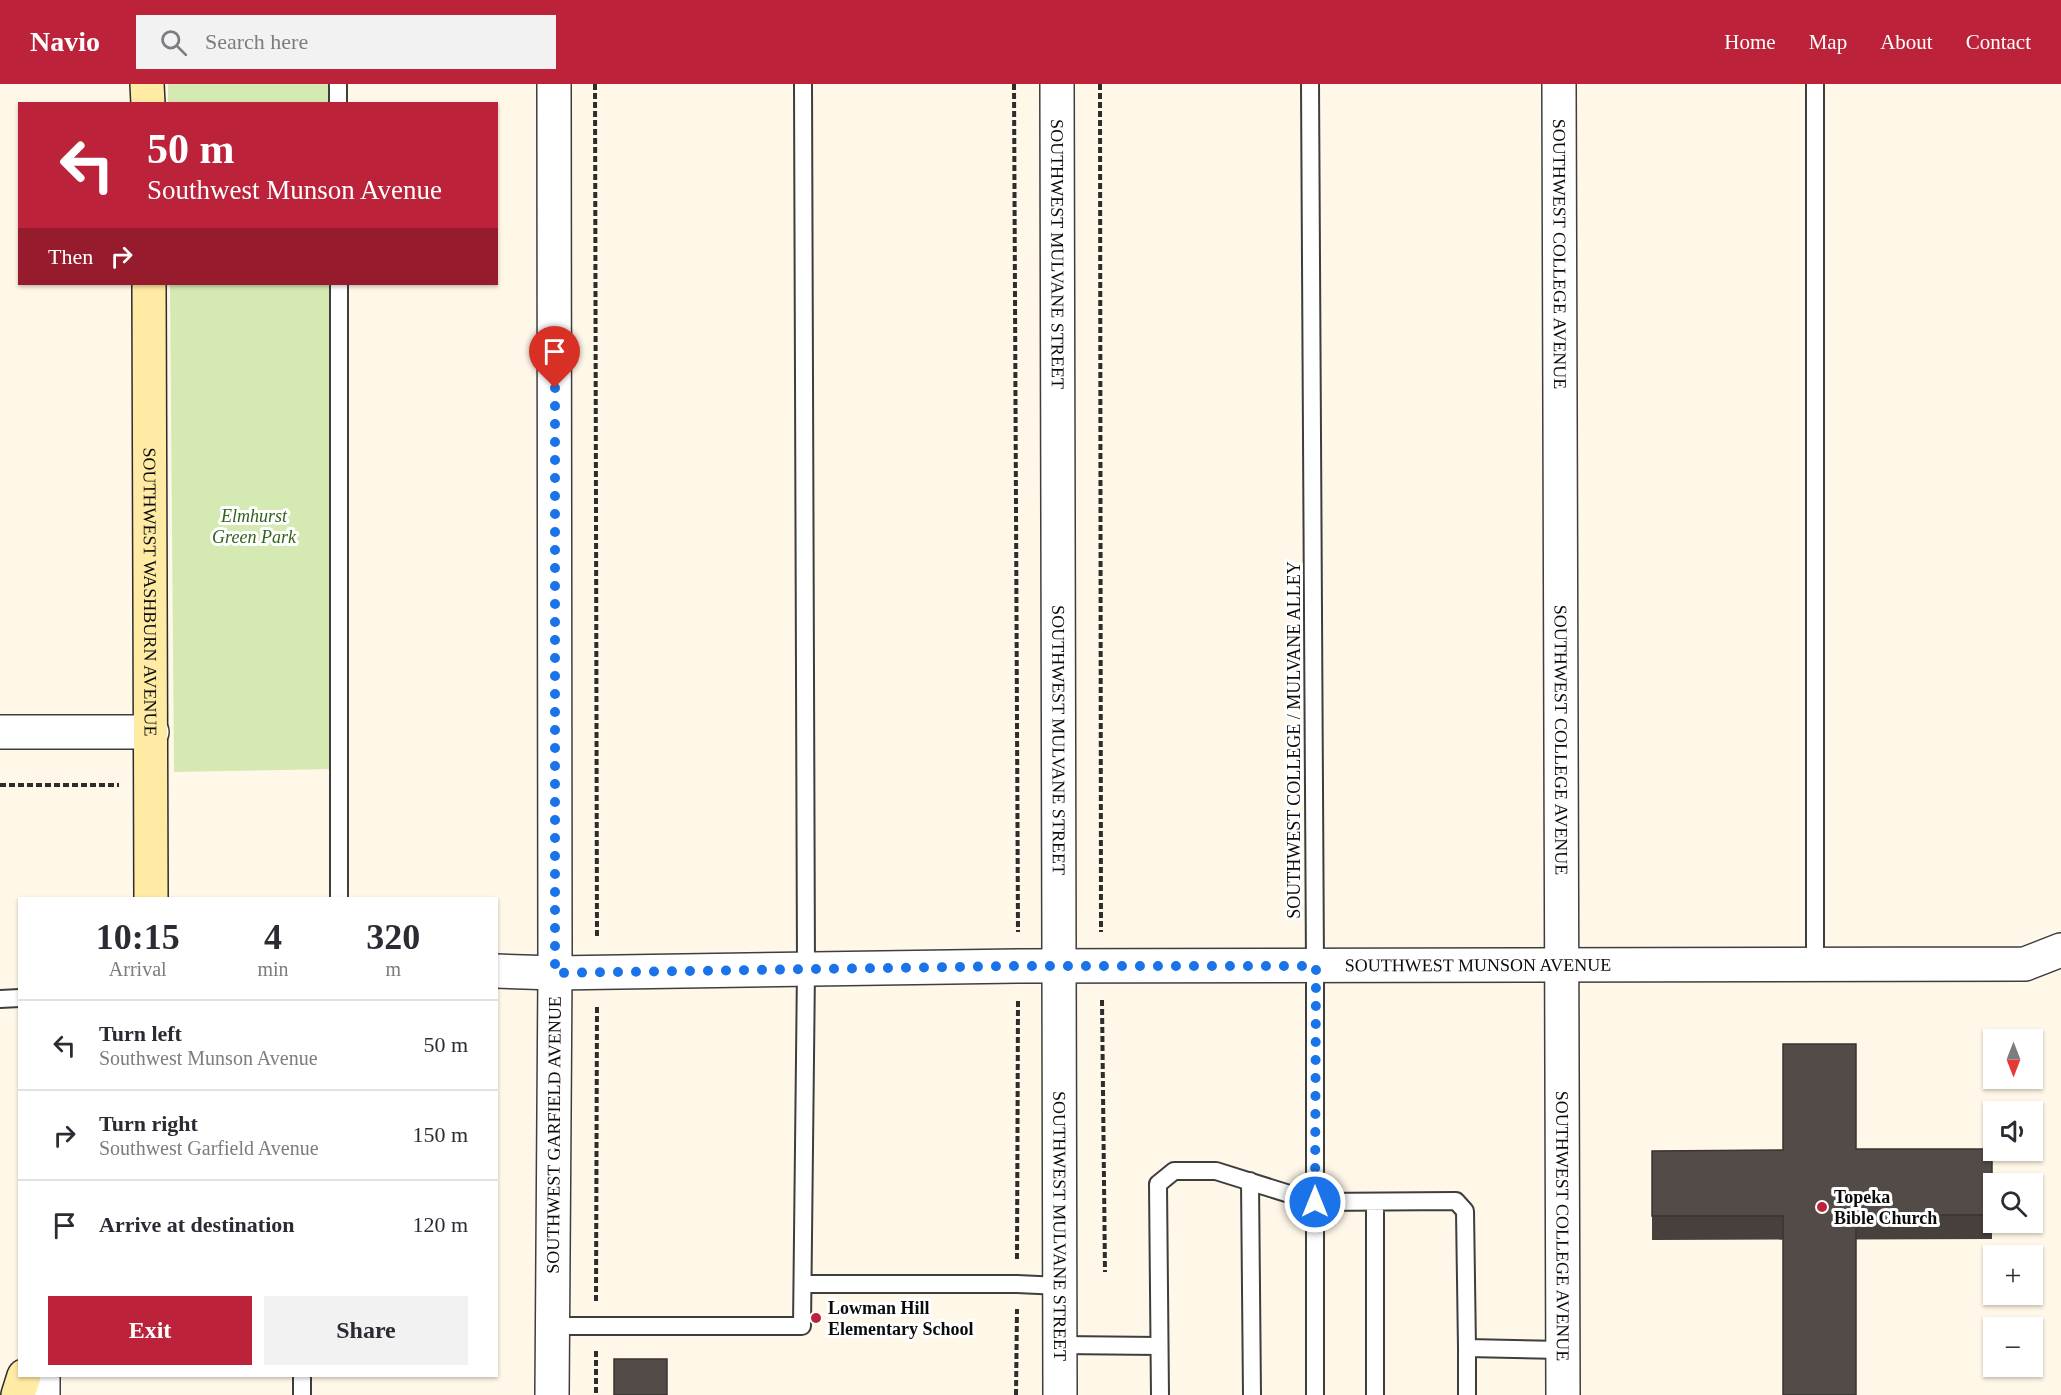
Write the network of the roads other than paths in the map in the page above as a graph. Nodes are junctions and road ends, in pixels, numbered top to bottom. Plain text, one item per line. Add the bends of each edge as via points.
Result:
1 (147, 84) edge
2 (338, 84) edge
3 (554, 84) edge
4 (803, 84) edge
5 (1057, 84) edge
6 (1310, 84) edge
7 (1559, 84) edge
8 (1815, 84) edge
9 (147, 102) edge
10 (338, 102) edge
11 (149, 285) edge
12 (339, 285) edge
13 (0, 732) edge
14 (152, 732) junction
15 (151, 897) edge
16 (339, 897) edge
17 (2061, 950) edge
18 (1815, 965) junction
19 (1316, 966) junction
20 (1562, 966) junction
21 (1059, 967) junction
22 (806, 969) junction
23 (498, 971) edge
24 (555, 973) junction
25 (18, 998) edge
26 (0, 999) edge
27 (1250, 1181) junction
28 (1315, 1202) junction
29 (1375, 1202) junction
30 (803, 1284) junction
31 (1060, 1286) junction
32 (551, 1326) junction
33 (1060, 1345) junction
34 (1159, 1346) junction
35 (1467, 1348) junction
36 (1563, 1350) junction
37 (24, 1377) edge
38 (43, 1377) edge
39 (303, 1377) edge
40 (18, 1395) edge
41 (43, 1395) edge
42 (302, 1395) edge
43 (552, 1395) edge
44 (1060, 1395) edge
45 (1160, 1395) edge
46 (1252, 1395) edge
47 (1315, 1395) edge
48 (1375, 1395) edge
49 (1467, 1395) edge
50 (1563, 1395) edge

1 - 9 main road
2 - 10 lane
3 - 24 street, SOUTHWEST GARFIELD AVENUE
4 - 22 lane
5 - 21 street, SOUTHWEST MULVANE STREET
6 - 19 lane, SOUTHWEST COLLEGE / MULVANE ALLEY
7 - 20 street, SOUTHWEST COLLEGE AVENUE
8 - 18 lane
11 - 14 main road, SOUTHWEST WASHBURN AVENUE
12 - 16 lane
13 - 14 street
14 - 15 main road, SOUTHWEST WASHBURN AVENUE
17 - 18 street, SOUTHWEST MUNSON AVENUE via 2025,964
18 - 20 street, SOUTHWEST MUNSON AVENUE
19 - 20 street, SOUTHWEST MUNSON AVENUE
19 - 21 street, SOUTHWEST MUNSON AVENUE
19 - 28 lane, SOUTHWEST COLLEGE / MULVANE ALLEY
20 - 36 street, SOUTHWEST COLLEGE AVENUE
21 - 22 street, SOUTHWEST MUNSON AVENUE
21 - 31 street, SOUTHWEST MULVANE STREET
22 - 24 street, SOUTHWEST MUNSON AVENUE
22 - 30 lane
23 - 24 street, SOUTHWEST MUNSON AVENUE
24 - 32 street, SOUTHWEST GARFIELD AVENUE
25 - 26 lane
27 - 28 lane
27 - 34 lane via 1216,1171 1174,1171 1158,1185
27 - 46 lane
28 - 29 lane
28 - 47 lane, SOUTHWEST COLLEGE / MULVANE ALLEY
29 - 35 lane via 1456,1201 1465,1211
29 - 48 lane
30 - 31 lane
30 - 32 lane via 802,1326
31 - 33 street, SOUTHWEST MULVANE STREET
32 - 43 street, SOUTHWEST GARFIELD AVENUE
33 - 34 lane
33 - 44 street, SOUTHWEST MULVANE STREET
34 - 45 lane
35 - 36 lane
35 - 49 lane
36 - 50 street, SOUTHWEST COLLEGE AVENUE
37 - 40 main road
38 - 41 street
39 - 42 lane

